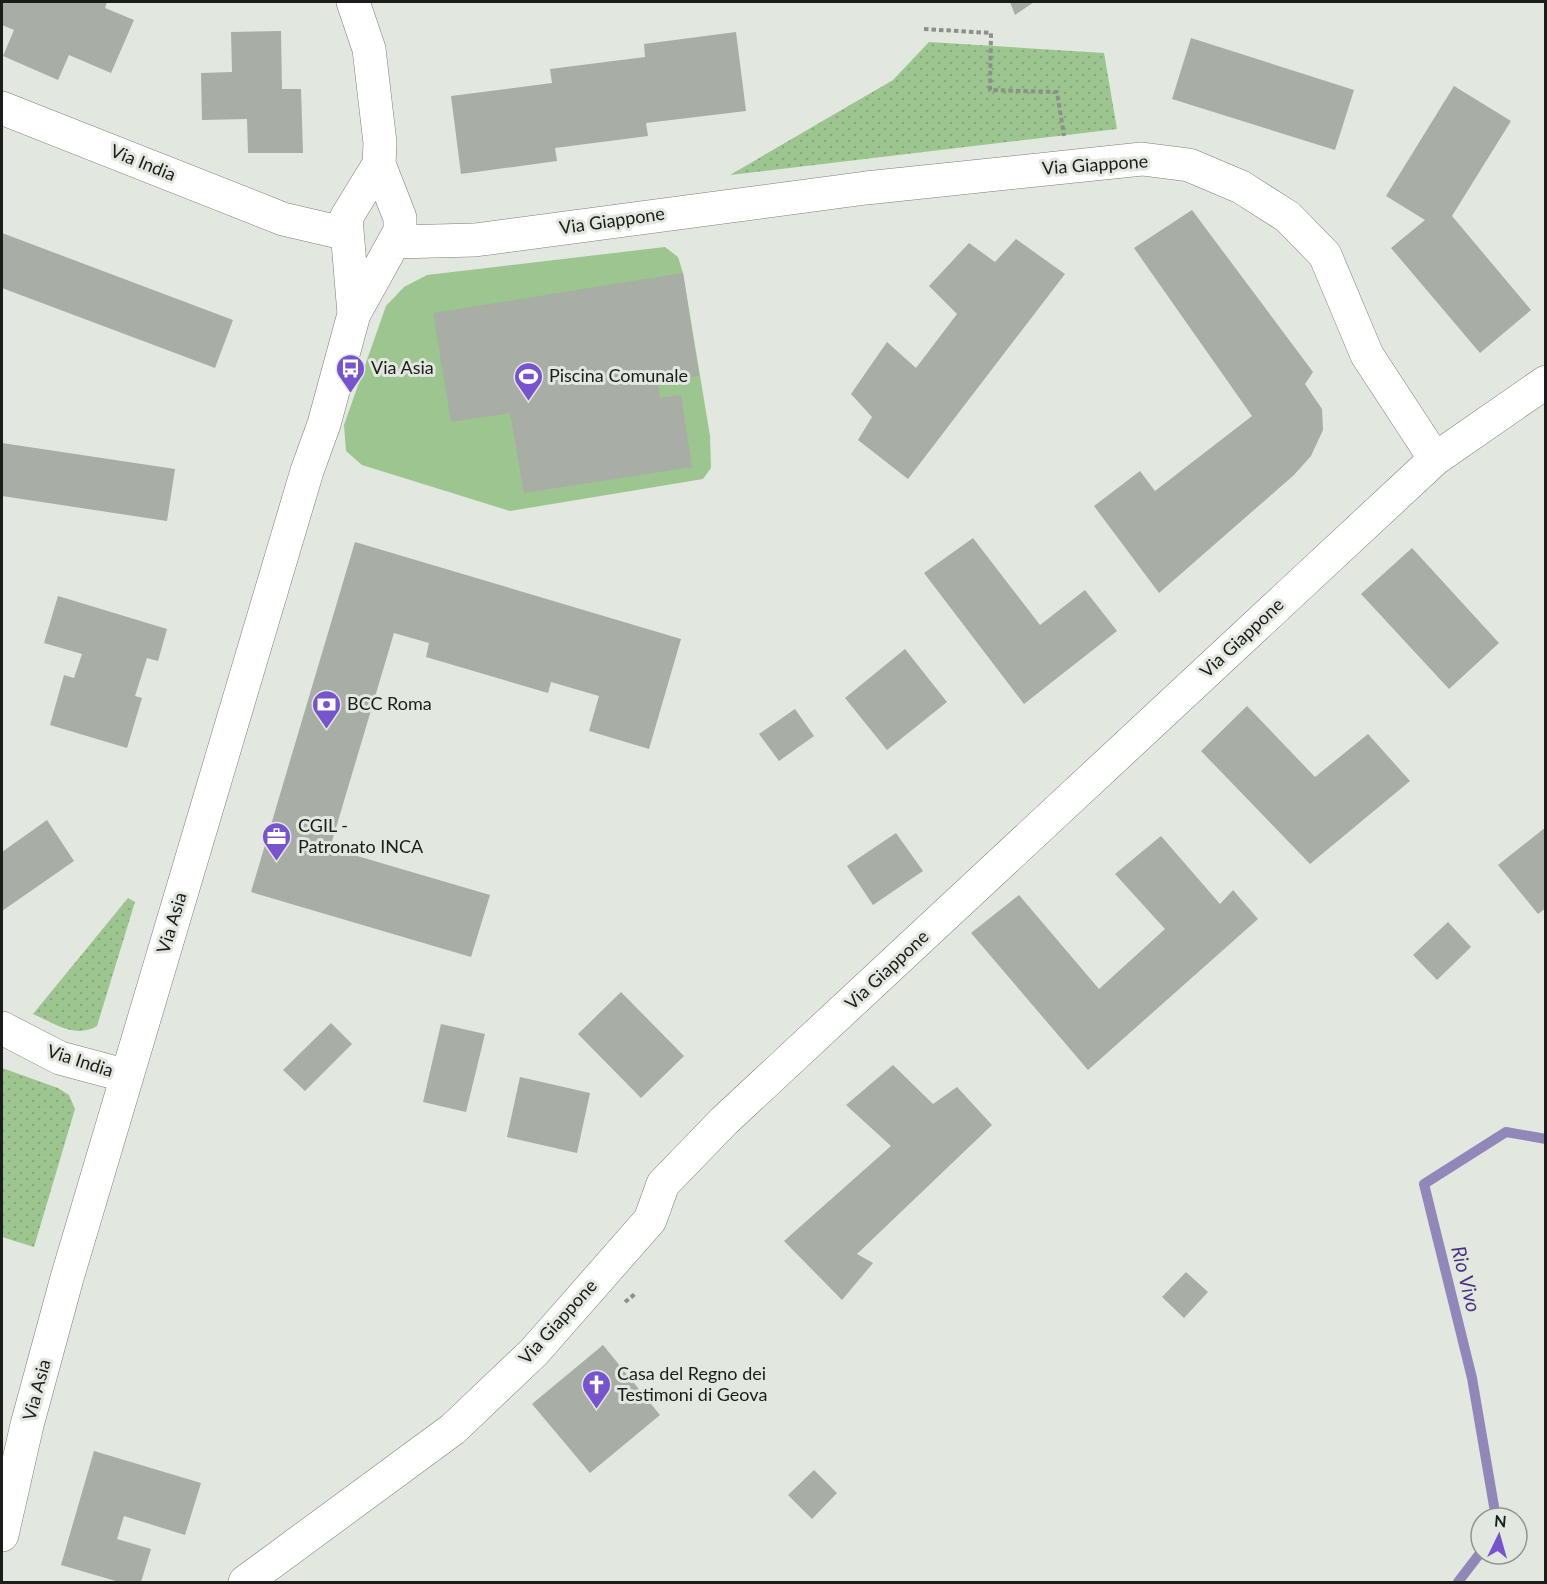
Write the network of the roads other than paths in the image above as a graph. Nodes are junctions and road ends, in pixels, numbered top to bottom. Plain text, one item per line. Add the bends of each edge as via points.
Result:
1 (353, 2) edge
2 (2, 108) edge
3 (379, 164) junction
4 (349, 224) junction
5 (396, 230) junction
6 (354, 314) junction
7 (1545, 382) edge
8 (1435, 459) junction
9 (2, 1028) edge
10 (127, 1076) junction
11 (2, 1535) edge
12 (244, 1582) edge

1 - 3 street via 369,49
2 - 4 street, Via India via 283,219
3 - 4 street
3 - 5 street
4 - 5 street via 357,247 368,252 380,252
4 - 5 street via 362,200 375,197 389,202
4 - 6 street, Via Asia
5 - 6 street, Via Asia
5 - 8 street, Via Giappone via 475,240 866,188 1142,159 1190,165 1240,187 1288,217 1325,255 1367,355
6 - 10 street, Via Asia
7 - 8 street
8 - 12 street, Via Giappone via 724,1121 663,1184 650,1220 534,1352 453,1429
9 - 10 street, Via India via 60,1058
10 - 11 street, Via Asia via 33,1402

